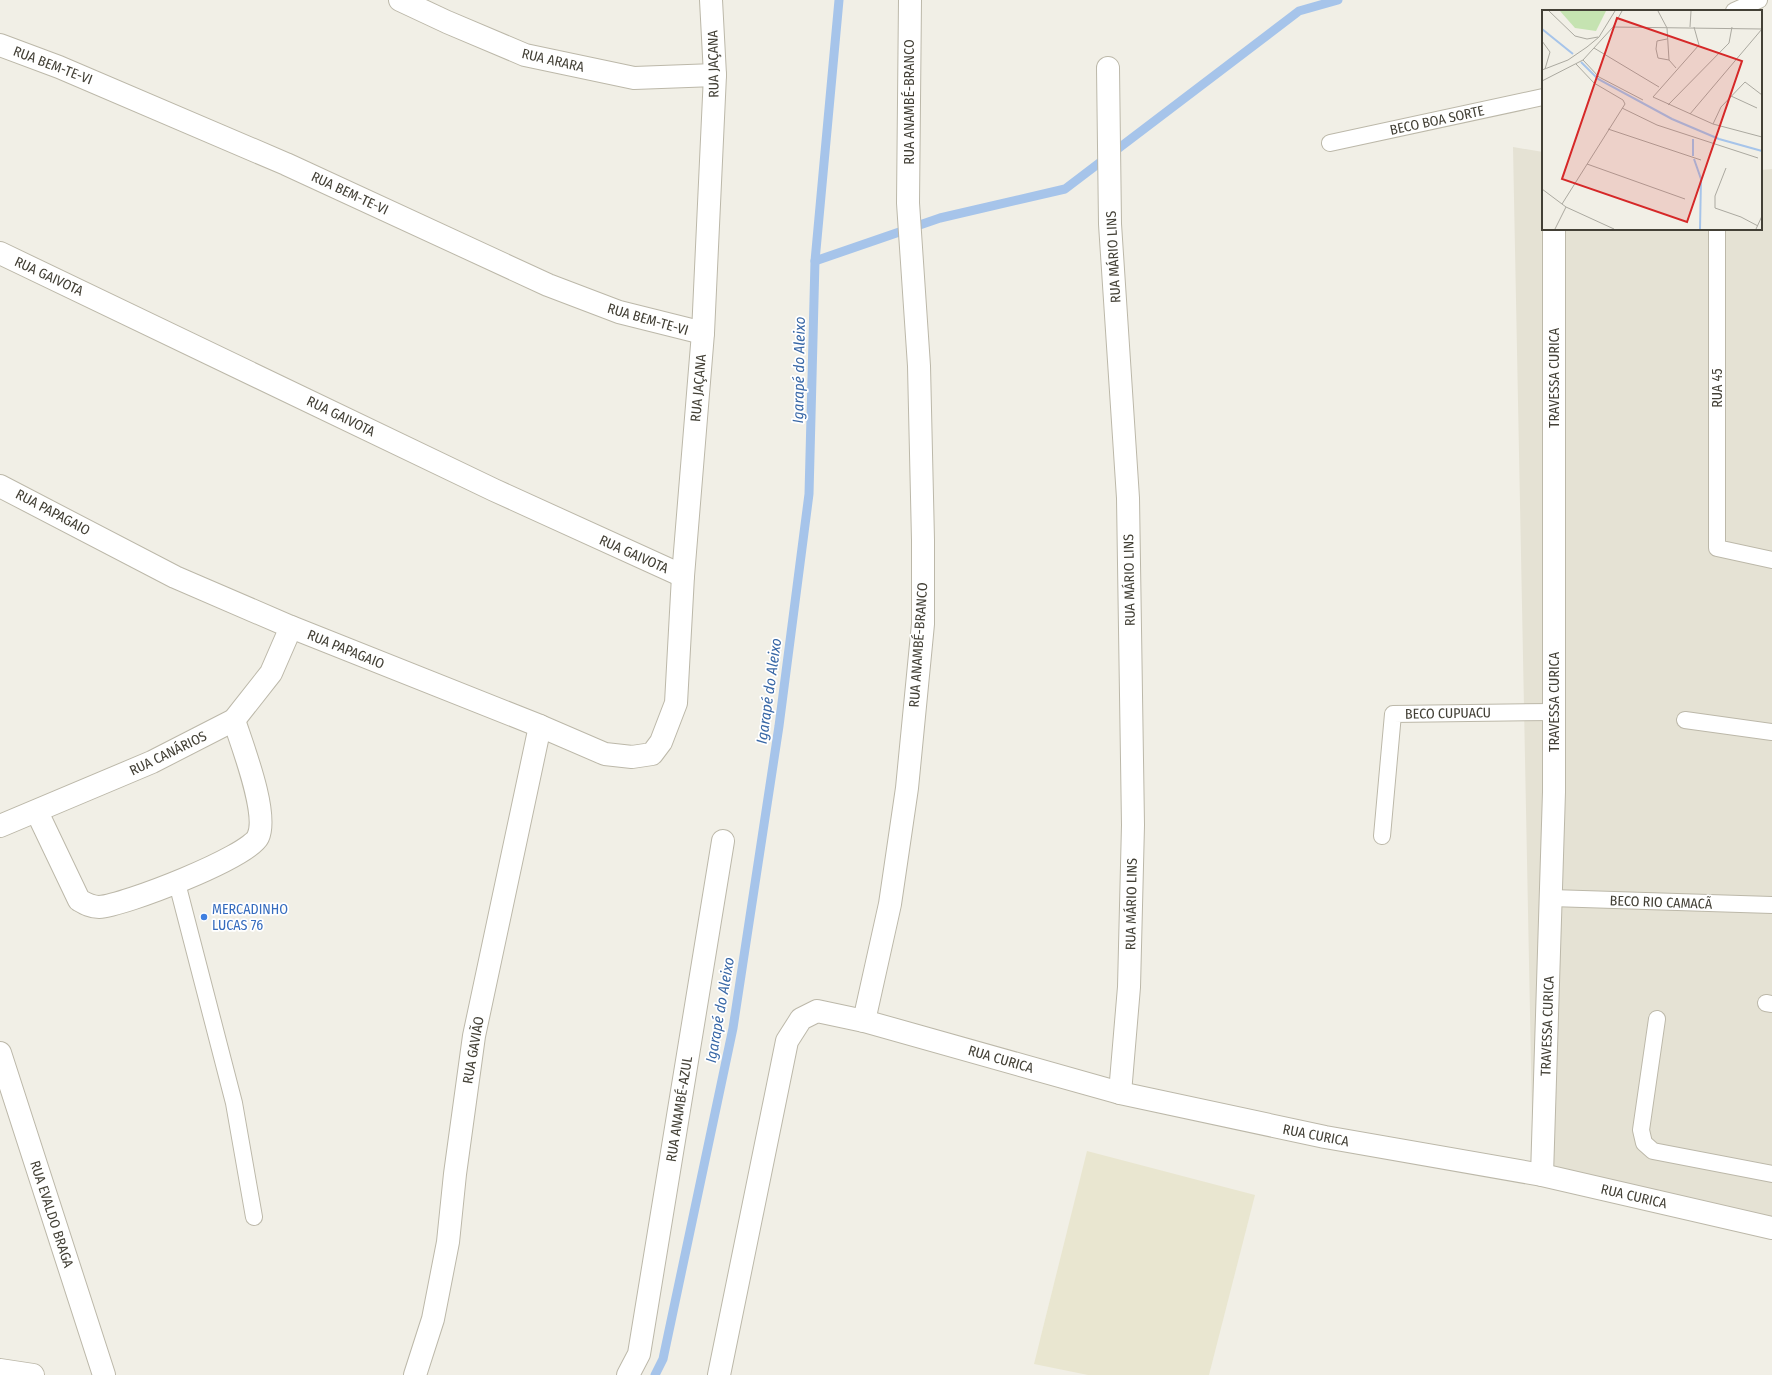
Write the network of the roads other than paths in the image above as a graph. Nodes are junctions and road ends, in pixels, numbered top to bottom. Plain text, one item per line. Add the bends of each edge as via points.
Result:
1 (400, 0) edge
2 (711, 0) edge
3 (910, 0) edge
4 (1759, 0) edge
5 (1736, 10) edge
6 (0, 45) edge
7 (1108, 68) dead end
8 (715, 75) junction
9 (1542, 97) edge
10 (1330, 143) dead end
11 (1554, 230) edge
12 (1717, 230) edge
13 (0, 253) edge
14 (703, 334) junction
15 (0, 486) edge
16 (1772, 560) edge
17 (683, 576) junction
18 (291, 627) junction
19 (676, 703) joint
20 (1554, 712) junction
21 (234, 720) junction
22 (1685, 720) dead end
23 (540, 726) junction
24 (1772, 732) edge
25 (37, 812) junction
26 (0, 826) edge
27 (1382, 836) dead end
28 (723, 841) dead end
29 (177, 883) junction
30 (1551, 898) junction
31 (1772, 905) edge
32 (1658, 1019) dead end
33 (864, 1021) junction
34 (0, 1053) edge
35 (1120, 1093) junction
36 (1772, 1174) edge
37 (1542, 1175) junction
38 (254, 1217) dead end
39 (1772, 1228) edge
40 (0, 1370) edge
41 (33, 1375) edge
42 (104, 1375) edge
43 (415, 1375) edge
44 (628, 1375) edge
45 (719, 1375) edge

1 - 8 street, RUA ARARA via 525,55 634,78
2 - 8 street, RUA JAÇANA
3 - 33 street, RUA ANAMBÉ-BRANCO via 908,204 919,366 922,624 905,804 890,904
4 - 5 lane
6 - 14 street, RUA BEM-TE-VI via 60,67 286,164 548,285 619,312
7 - 35 street, RUA MÁRIO LINS via 1110,224 1128,498 1133,825 1129,987
8 - 14 street, RUA JAÇANA
9 - 10 lane, BECO BOA SORTE
11 - 20 street, TRAVESSA CURICA
12 - 16 lane, RUA 45 via 1717,548
13 - 17 street, RUA GAIVOTA via 494,490
14 - 17 street, RUA JAÇANA
15 - 18 street, RUA PAPAGAIO via 175,577
17 - 19 street, RUA JAÇANA
18 - 21 street, RUA CANÁRIOS via 271,673
18 - 23 street, RUA PAPAGAIO
19 - 23 street, RUA PAPAGAIO via 661,742 652,754 632,757 605,754
20 - 27 lane, BECO CUPUACU via 1393,714
20 - 30 street, TRAVESSA CURICA
21 - 25 street, RUA CANÁRIOS via 152,762
21 - 29 street via 257,797 262,824 258,838 247,849
22 - 24 lane
23 - 43 street, RUA GAVIÃO via 474,1036 448,1242 433,1319
25 - 26 street, RUA CANÁRIOS
25 - 29 street via 79,900 90,907 119,903
28 - 44 street, RUA ANAMBÉ-AZUL via 639,1354
29 - 38 lane via 234,1103
30 - 31 lane, BECO RIO CAMACÃ
30 - 37 street, TRAVESSA CURICA
32 - 36 lane via 1641,1130 1644,1143 1653,1151
33 - 35 street, RUA CURICA
33 - 45 street via 817,1011 800,1019 787,1041
34 - 42 street, RUA EVALDO BRAGA
35 - 37 street, RUA CURICA via 1325,1138
37 - 39 street, RUA CURICA
40 - 41 street

